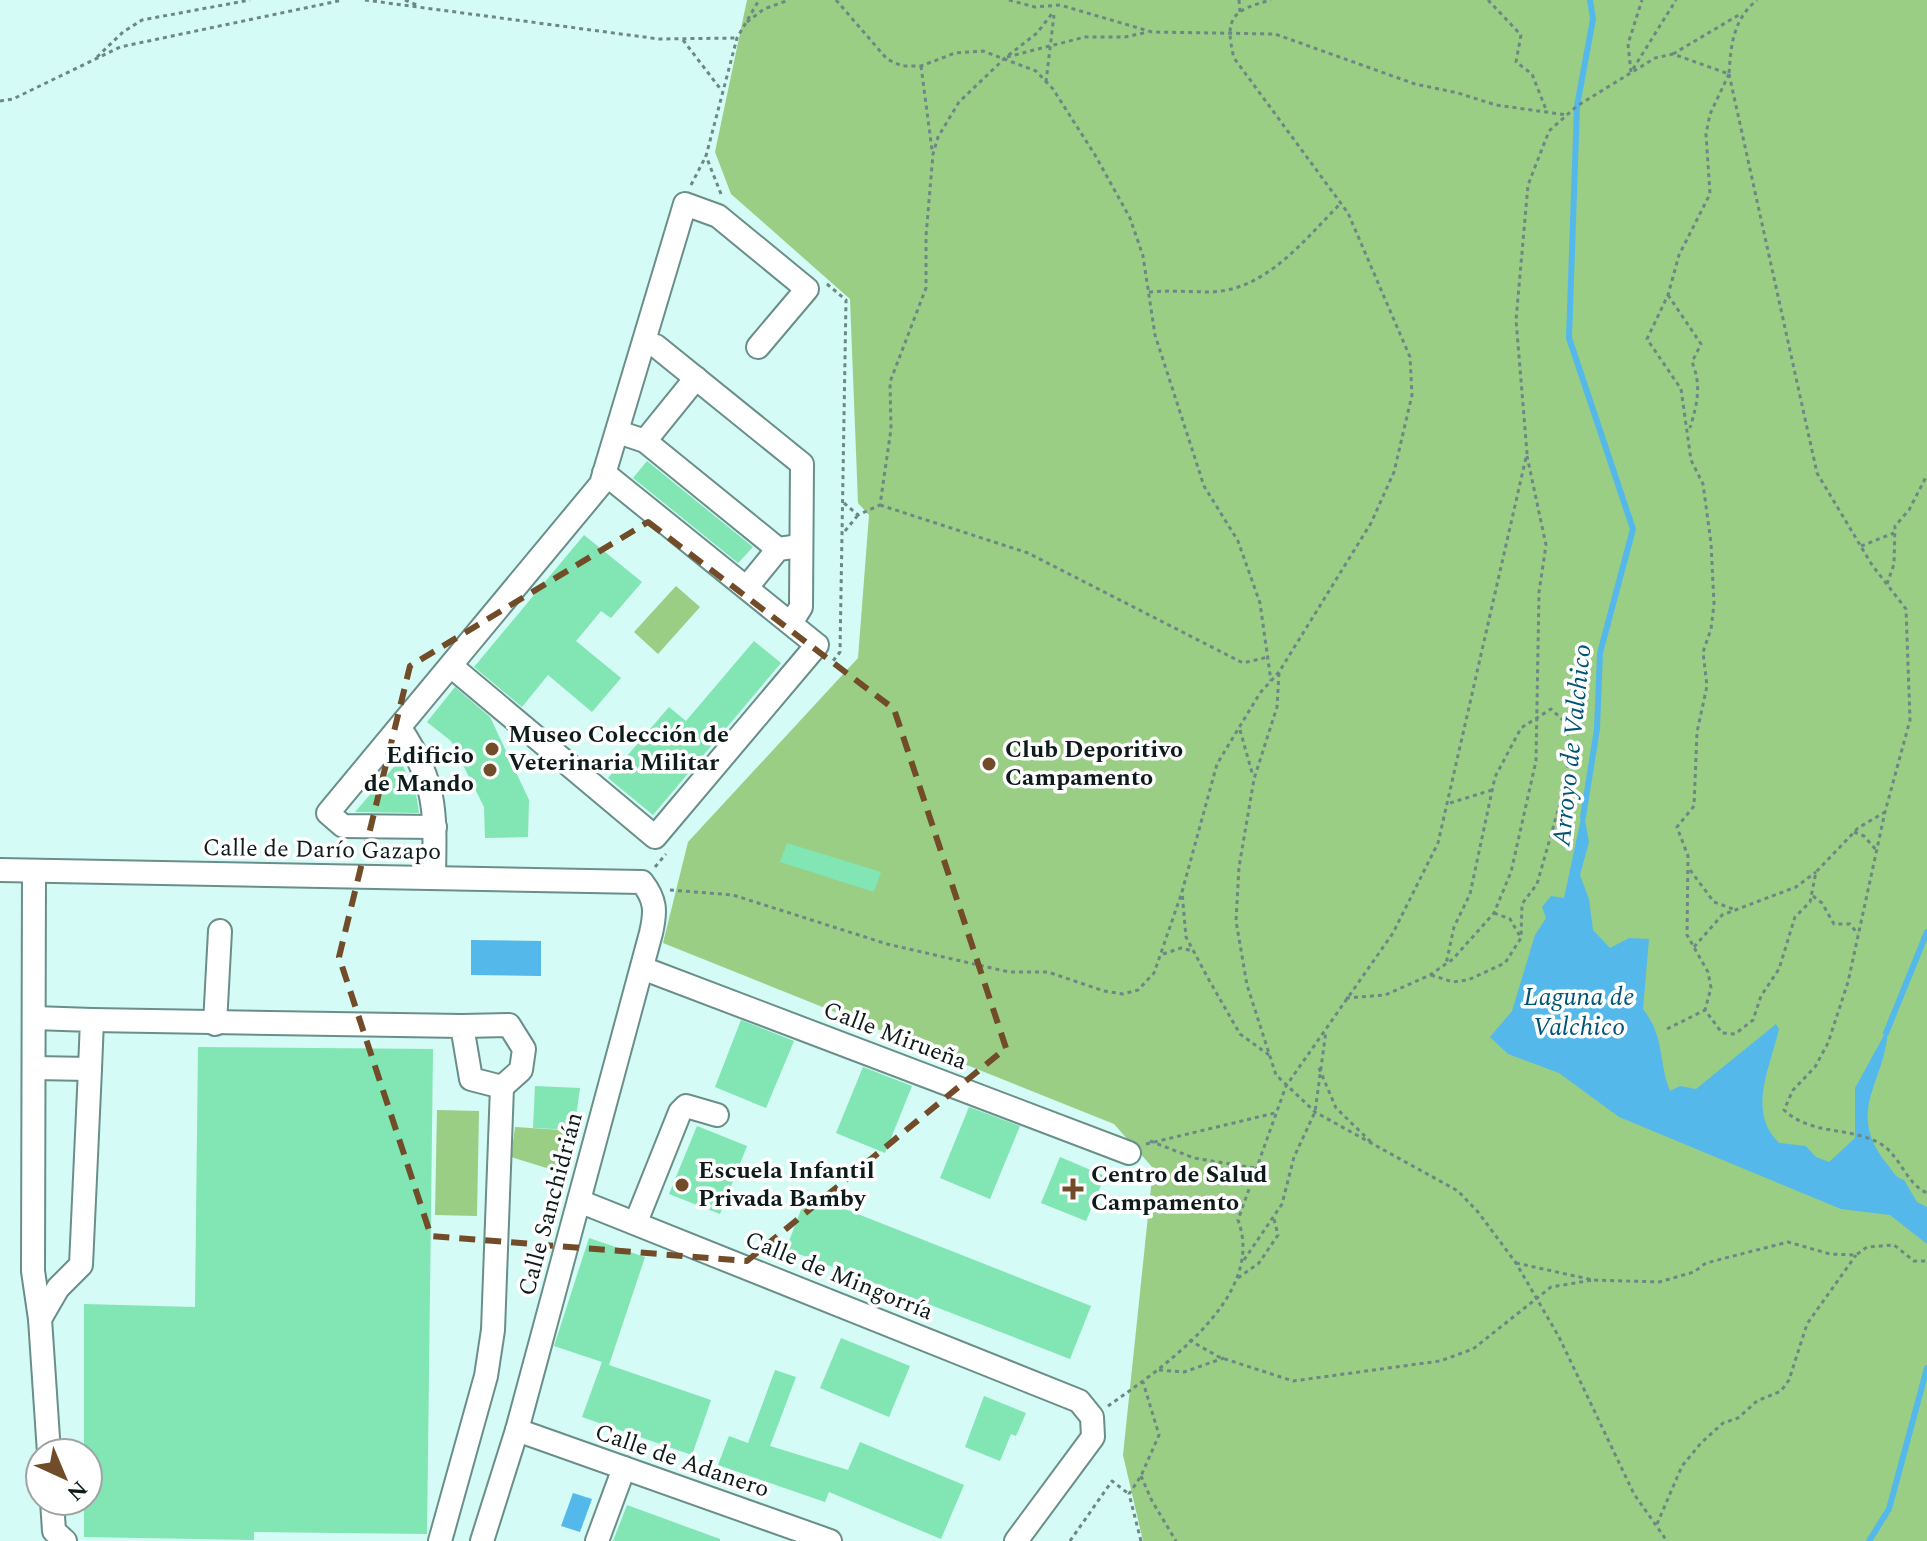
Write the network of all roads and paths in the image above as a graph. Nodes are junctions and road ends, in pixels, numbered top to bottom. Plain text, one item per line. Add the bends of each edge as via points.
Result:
1 (250, 0) edge
2 (343, 0) edge
3 (365, 0) edge
4 (405, 0) edge
5 (759, 0) edge
6 (789, 0) edge
7 (836, 0) edge
8 (1009, 0) edge
9 (1054, 0) edge
10 (1239, 0) edge
11 (1271, 0) edge
12 (1488, 0) edge
13 (1642, 0) edge
14 (1676, 0) edge
15 (1757, 0) edge
16 (424, 8) junction
17 (1054, 9) junction
18 (1240, 12) junction
19 (1742, 13) junction
20 (744, 24) junction
21 (1227, 31) junction
22 (1152, 32) junction
23 (682, 39) junction
24 (1049, 46) junction
25 (1673, 54) junction
26 (1005, 58) junction
27 (95, 60) junction
28 (921, 66) junction
29 (1631, 72) junction
30 (1729, 74) junction
31 (1046, 82) junction
32 (722, 91) dead end
33 (0, 101) edge
34 (1548, 113) junction
35 (1567, 115) junction
36 (933, 154) junction
37 (706, 156) dead end
38 (688, 191) dead end
39 (1341, 203) junction
40 (1149, 292) junction
41 (1668, 295) junction
42 (644, 343) junction
43 (758, 347) dead end
44 (696, 378) junction
45 (1689, 431) junction
46 (618, 432) junction
47 (645, 441) junction
48 (1527, 453) junction
49 (604, 473) junction
50 (1927, 475) edge
51 (844, 503) dead end
52 (880, 505) junction
53 (858, 515) junction
54 (843, 533) dead end
55 (1895, 533) junction
56 (802, 546) junction
57 (1861, 546) junction
58 (778, 549) junction
59 (1887, 584) junction
60 (747, 587) junction
61 (791, 623) junction
62 (1268, 657) junction
63 (451, 666) junction
64 (1279, 672) junction
65 (1271, 681) junction
66 (1535, 716) junction
67 (400, 728) junction
68 (1240, 730) junction
69 (1254, 779) junction
70 (1492, 790) junction
71 (1448, 804) junction
72 (1885, 812) junction
73 (435, 827) junction
74 (1854, 832) junction
75 (1877, 851) junction
76 (1688, 869) junction
77 (0, 870) edge
78 (34, 871) junction
79 (1816, 872) junction
80 (434, 878) junction
81 (642, 882) joint
82 (1811, 895) junction
83 (1733, 909) junction
84 (1494, 913) junction
85 (220, 931) dead end
86 (1858, 934) junction
87 (1521, 938) junction
88 (1694, 947) junction
89 (1193, 951) junction
90 (1161, 955) dead end
91 (1446, 964) junction
92 (642, 968) junction
93 (1430, 975) junction
94 (1346, 998) junction
95 (1705, 1010) junction
96 (34, 1018) junction
97 (92, 1020) junction
98 (215, 1024) junction
99 (462, 1026) junction
100 (1327, 1026) junction
101 (1667, 1029) dead end
102 (1269, 1055) junction
103 (34, 1068) junction
104 (1319, 1068) junction
105 (90, 1069) junction
106 (1286, 1086) junction
107 (502, 1087) junction
108 (1277, 1112) junction
109 (1315, 1112) junction
110 (717, 1115) dead end
111 (1376, 1147) junction
112 (1129, 1153) dead end
113 (1255, 1168) junction
114 (1927, 1193) edge
115 (579, 1201) junction
116 (1273, 1217) junction
117 (636, 1222) junction
118 (1856, 1255) junction
119 (1244, 1260) junction
120 (1926, 1261) edge
121 (1516, 1263) junction
122 (1235, 1280) junction
123 (1593, 1280) junction
124 (1536, 1302) junction
125 (40, 1319) junction
126 (1189, 1340) junction
127 (1224, 1358) junction
128 (1159, 1370) junction
129 (1143, 1382) junction
130 (1085, 1409) junction
131 (517, 1430) junction
132 (48, 1437) edge
133 (624, 1468) junction
134 (1141, 1476) junction
135 (1129, 1494) junction
136 (53, 1517) edge
137 (1657, 1524) junction
138 (65, 1541) edge
139 (440, 1541) edge
140 (482, 1541) edge
141 (597, 1541) edge
142 (830, 1541) edge
143 (1016, 1541) edge
144 (1070, 1541) edge
145 (1141, 1541) edge
146 (1176, 1541) edge
147 (1667, 1541) edge

1 - 27 path via 142,20
2 - 27 path via 120,47
3 - 16 path
4 - 16 path
5 - 20 path
6 - 20 path
7 - 28 path via 887,59
8 - 17 path
9 - 17 path
10 - 18 path
11 - 18 path
12 - 34 path via 1521,35 1516,62 1532,74
13 - 29 path via 1628,44
14 - 29 path
15 - 19 path
16 - 23 path
17 - 22 path via 1060,5
17 - 24 path
17 - 26 path via 1037,33
18 - 21 path
19 - 25 path
19 - 30 path via 1731,42
20 - 23 path via 737,38
21 - 22 path
21 - 34 path via 1275,34 1415,84
21 - 39 path via 1234,58
22 - 24 path via 1085,37
23 - 32 path
24 - 26 path
24 - 31 path
25 - 29 path
25 - 30 path
26 - 28 path via 983,51 955,53
26 - 31 path via 1036,71
26 - 36 path via 959,102
27 - 33 path
28 - 36 path
29 - 35 path
30 - 41 path via 1706,134 1710,194 1679,255
30 - 57 path via 1817,473
31 - 40 path via 1130,218
34 - 35 path
35 - 48 path via 1549,131 1528,185 1516,320
36 - 52 path via 926,288 890,382 891,429
37 - 38 path
39 - 40 path via 1282,262 1253,281 1213,292
39 - 64 path via 1410,357 1412,395 1394,472 1371,523
40 - 62 path via 1155,335 1204,486 1238,541 1260,603
41 - 45 path via 1701,344 1692,362 1698,401
41 - 45 path via 1647,339 1681,389
42 - 43 street via 685,204 718,216 807,289
42 - 44 street via 656,346
42 - 46 street
44 - 47 street
44 - 56 street via 802,464
45 - 76 path via 1691,460 1703,484 1714,604 1703,652 1707,686 1697,732 1694,806 1677,827
46 - 47 street
46 - 49 street
47 - 58 street
48 - 66 path via 1546,545
48 - 71 path
49 - 60 street
49 - 63 street via 601,484
50 - 55 path
51 - 53 path
52 - 53 path
52 - 62 path via 1028,553 1243,663
53 - 54 path
55 - 57 path
55 - 59 path
56 - 58 street
56 - 61 street via 801,607
57 - 59 path
58 - 60 street
59 - 72 path via 1906,609 1910,720
60 - 61 street
61 - 63 street via 817,645 655,837
62 - 65 path
63 - 67 street
64 - 65 path
64 - 69 path via 1277,707
65 - 68 path
66 - 70 path via 1521,728
66 - 84 path via 1536,761 1525,814
66 - 87 path via 1551,709 1566,723 1569,757 1559,816 1537,884 1522,904
67 - 73 street via 423,762 435,803
67 - 73 street via 328,813 343,826
68 - 69 path
68 - 89 path via 1217,764 1182,892 1186,937
69 - 102 path via 1236,921 1247,985
70 - 71 path
70 - 91 path via 1470,894 1454,927
71 - 94 path via 1438,843 1393,933
72 - 74 path
72 - 75 path
73 - 80 street
74 - 75 path
74 - 79 path
75 - 86 path
76 - 83 path via 1714,902
76 - 88 path via 1687,935
77 - 78 street, Calle de Darío Gazapo
78 - 80 street, Calle de Darío Gazapo
78 - 96 street
79 - 82 path
79 - 83 path via 1796,887
80 - 81 street, Calle de Darío Gazapo
81 - 92 street, Calle Sanchidrián via 654,896 656,910
82 - 86 path via 1834,924 1850,924
82 - 95 path via 1795,917 1779,969 1753,1020 1735,1034 1722,1033
83 - 88 path
84 - 87 path via 1510,919
84 - 91 path
85 - 98 street
86 - 114 path via 1828,1043 1784,1110 1820,1130 1881,1143 1917,1189
87 - 93 path via 1505,963 1468,980
88 - 95 path via 1711,988
89 - 90 path via 1181,948
89 - 102 path via 1240,1034
91 - 93 path
92 - 112 street, Calle Mirueña
92 - 115 street, Calle Sanchidrián
93 - 94 path via 1385,995
94 - 100 path
95 - 101 path
96 - 97 street
96 - 103 street
97 - 98 street
97 - 105 street
98 - 99 street
99 - 107 street via 471,1079
99 - 107 street via 509,1025 524,1049 521,1070
100 - 104 path
100 - 106 path
102 - 106 path
103 - 105 street
103 - 125 street via 33,1271
104 - 109 path
104 - 111 path via 1336,1108
105 - 125 street via 81,1265 58,1288
106 - 108 path
106 - 109 path
107 - 139 street via 493,1330 486,1376
108 - 113 path
108 - 113 path via 1150,1141 1194,1158
109 - 111 path
109 - 116 path
110 - 117 street via 686,1106 680,1112
111 - 121 path via 1458,1191
113 - 119 path via 1238,1220 1245,1239
115 - 117 street, Calle de Mingorría
115 - 131 street, Calle Sanchidrián
116 - 119 path
116 - 122 path via 1278,1235 1259,1263
117 - 130 street, Calle de Mingorría
118 - 120 path via 1867,1247 1894,1245 1914,1261
118 - 123 path via 1788,1242 1706,1263 1659,1282
118 - 137 path via 1807,1324 1781,1391 1723,1423 1701,1443 1682,1466
119 - 122 path
121 - 123 path
121 - 124 path
122 - 126 path via 1209,1325
123 - 124 path via 1551,1287
124 - 127 path via 1473,1349 1440,1361 1293,1381
124 - 137 path via 1559,1337 1634,1494
125 - 132 street
126 - 127 path
126 - 128 path
127 - 128 path via 1184,1372
128 - 129 path
129 - 130 path
129 - 134 path via 1159,1435
130 - 143 street via 1093,1437
131 - 133 street, Calle de Adanero
131 - 140 street, Calle Sanchidrián
133 - 141 street
133 - 142 street, Calle de Adanero
134 - 135 path
134 - 146 path
135 - 144 path via 1112,1481
135 - 145 path
136 - 138 street via 54,1531
137 - 147 path

